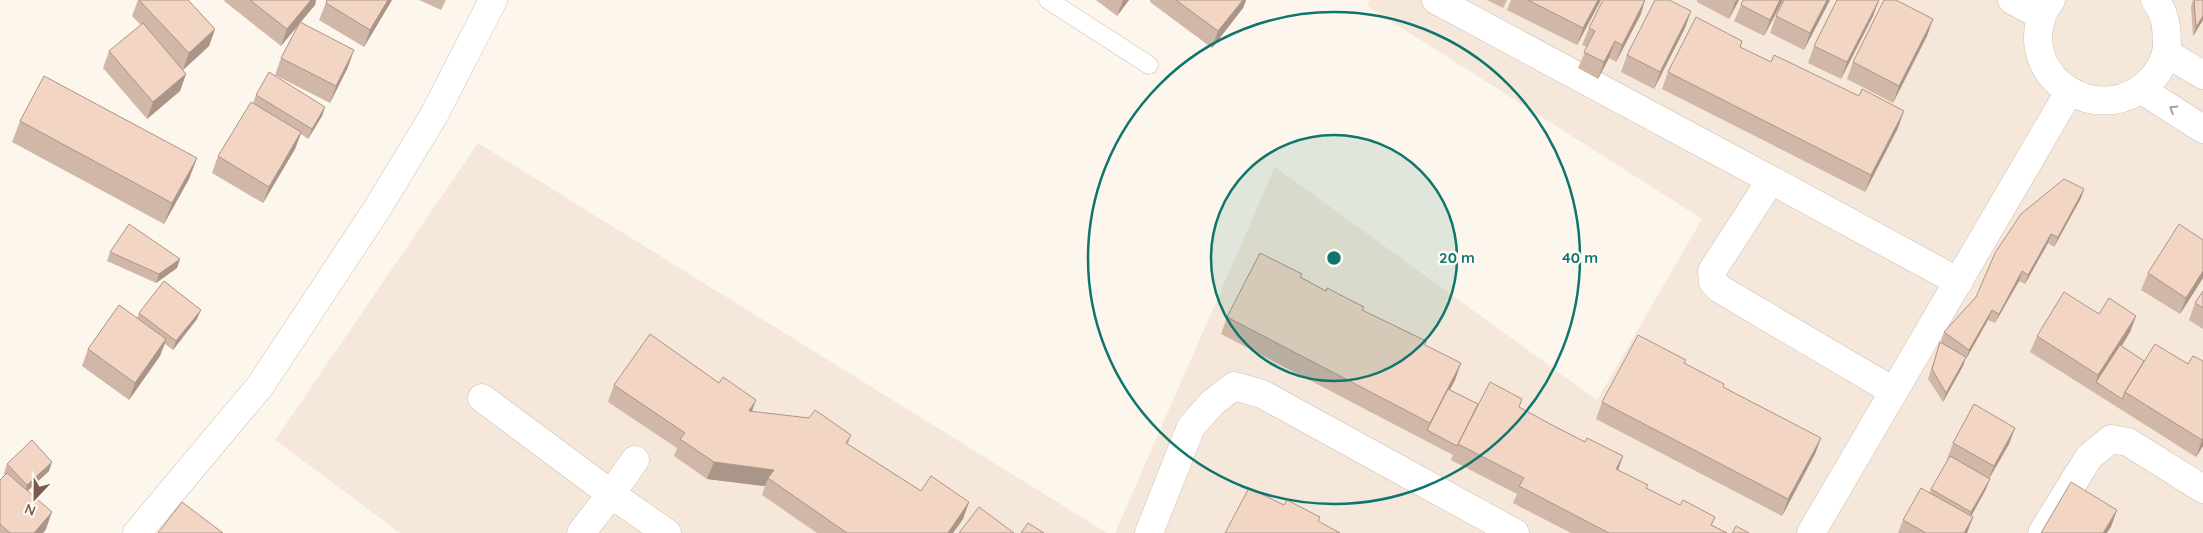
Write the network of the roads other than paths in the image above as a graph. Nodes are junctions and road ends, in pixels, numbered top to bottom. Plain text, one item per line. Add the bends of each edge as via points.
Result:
1 (493, 0) edge
2 (1048, 0) edge
3 (1436, 0) edge
4 (2012, 0) edge
5 (2154, 0) edge
6 (2046, 8) edge
7 (2166, 53) junction
8 (1149, 65) dead end
9 (2203, 75) edge
10 (2142, 90) junction
11 (2069, 92) junction
12 (2203, 129) edge
13 (1771, 180) junction
14 (1959, 282) junction
15 (1893, 391) junction
16 (482, 398) dead end
17 (636, 460) dead end
18 (2203, 489) edge
19 (611, 494) junction
20 (137, 533) edge
21 (581, 533) edge
22 (667, 533) edge
23 (1149, 533) edge
24 (1515, 533) edge
25 (1810, 533) edge
26 (2042, 533) edge

1 - 20 street via 434,116 260,386
2 - 8 lane
3 - 13 street
4 - 6 street
5 - 7 street via 2161,8 2167,30
6 - 11 street via 2039,38 2042,59 2052,78
7 - 9 street
7 - 10 street via 2157,74
10 - 11 street via 2118,100 2093,102
12 -> 10 street
11 - 14 street
13 - 14 street
13 - 15 street via 1712,271 1713,282
14 - 15 street
15 - 25 street
16 - 19 street
17 - 19 street
18 - 26 street via 2128,442 2111,439 2089,457
19 - 21 street
19 - 22 street
23 - 24 street via 1191,427 1212,403 1234,386 1262,394

